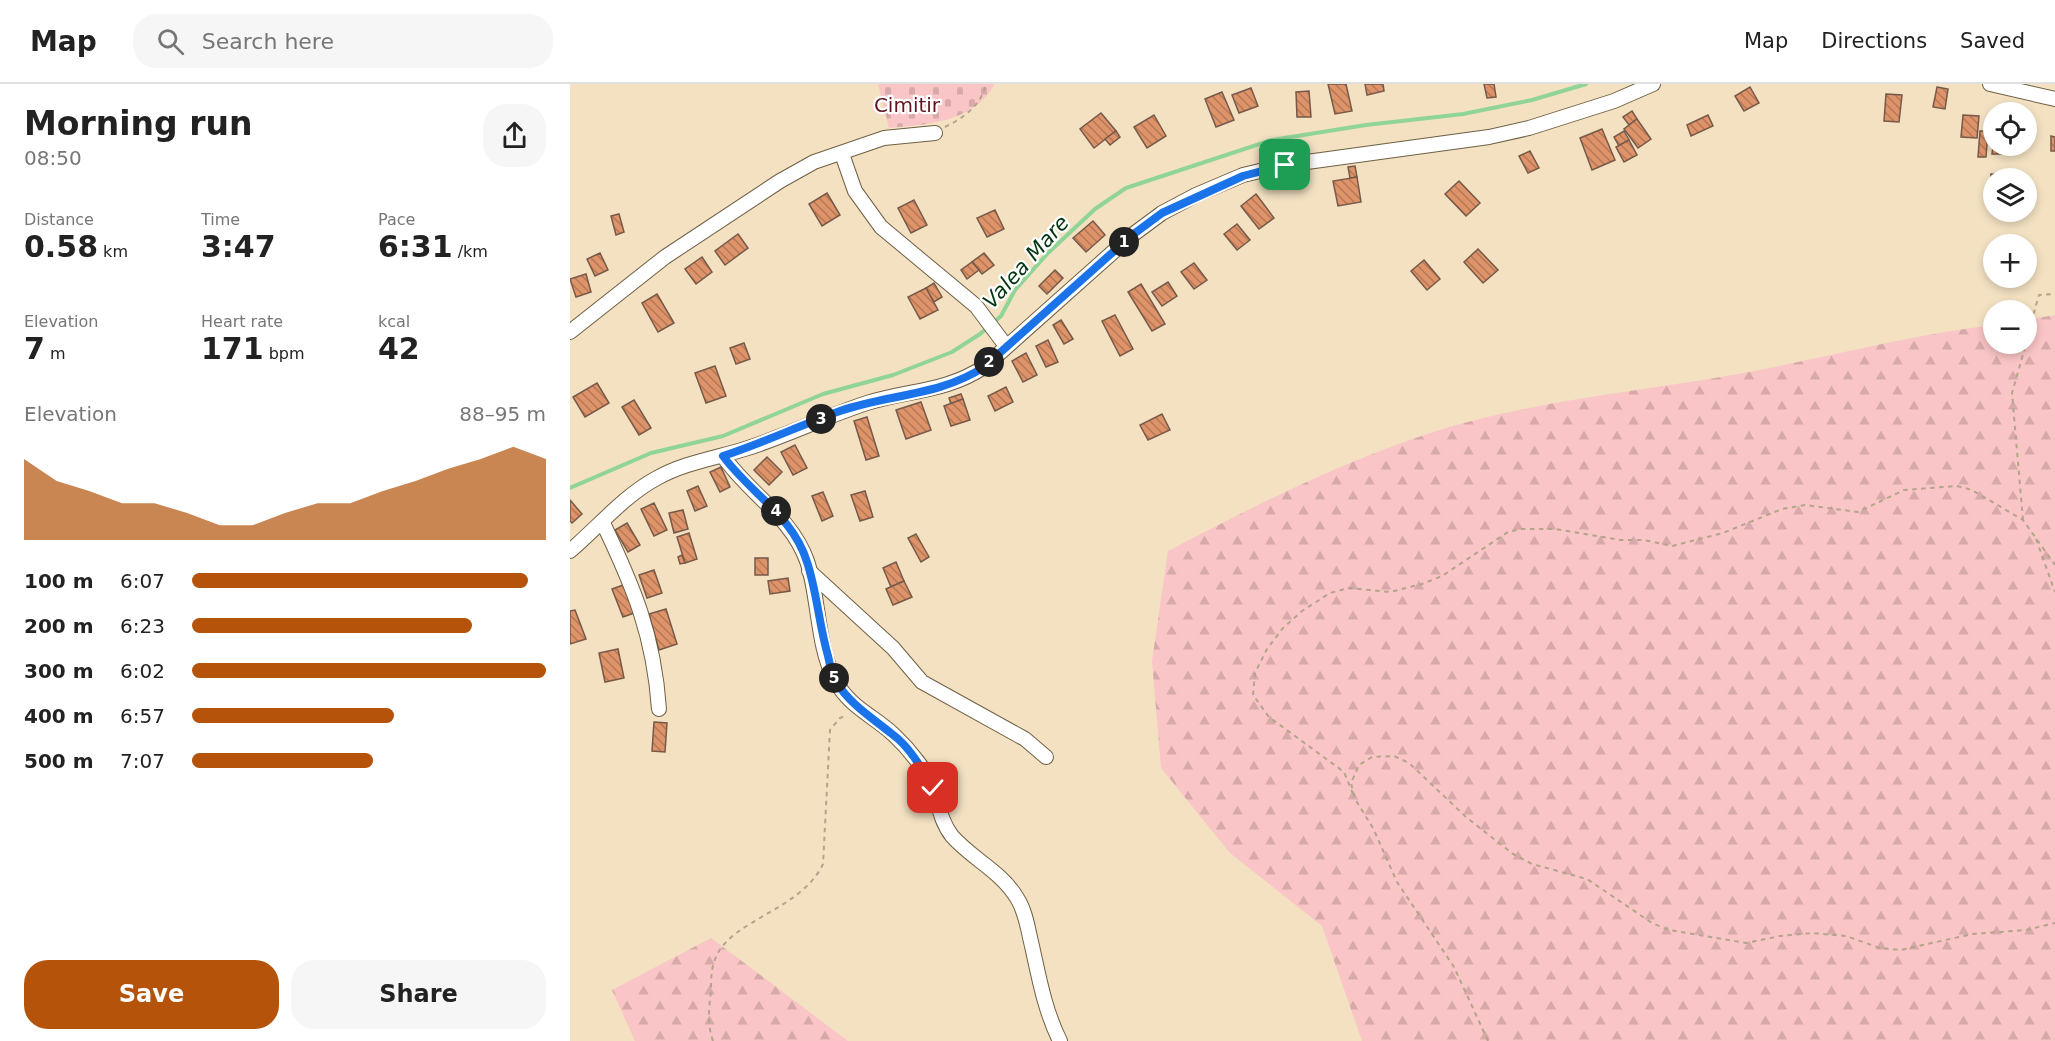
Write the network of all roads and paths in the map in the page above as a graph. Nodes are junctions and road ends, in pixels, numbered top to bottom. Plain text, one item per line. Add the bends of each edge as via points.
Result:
1 (986, 84) edge
2 (1653, 84) edge
3 (1990, 84) edge
4 (2055, 99) edge
5 (935, 133) joint
6 (842, 154) junction
7 (2055, 294) edge
8 (2037, 302) edge
9 (570, 332) edge
10 (1006, 346) junction
11 (2023, 354) edge
12 (723, 456) junction
13 (2024, 520) junction
14 (603, 523) junction
15 (2033, 530) junction
16 (570, 551) edge
17 (2055, 565) edge
18 (809, 571) junction
19 (2055, 592) edge
20 (659, 710) dead end
21 (860, 711) junction
22 (1046, 757) dead end
23 (1355, 799) junction
24 (2055, 923) edge
25 (712, 1041) edge
26 (1060, 1041) edge
27 (1488, 1041) edge

1 - 5 path via 976,106
2 - 10 street via 1565,117 1489,136 1325,158 1243,176 1162,213
3 - 4 street
5 - 6 street via 884,138
6 - 9 street via 814,162 780,181 665,257
6 - 10 street via 855,191 881,227 976,306
7 - 8 path via 2039,295
10 - 12 street via 964,380 839,412
11 - 13 path via 2012,393
12 - 14 street via 656,478
12 - 18 street via 790,528
13 - 15 path
13 - 23 path via 1972,490 1957,486 1904,490 1858,512 1805,505 1782,509 1724,532 1672,546 1556,529 1521,529 1508,532 1442,576 1422,584 1383,592 1349,588 1330,593 1302,611 1272,642 1255,673 1253,695 1269,717 1344,772
14 - 16 street
14 - 20 street via 648,629 657,671
15 - 17 path
15 - 19 path
18 - 21 street via 819,626 835,680
18 - 22 street via 893,648 922,682 1025,739
21 - 25 path via 840,718 831,730 823,864 816,879 728,940 717,953 708,1021
21 - 26 street via 894,735 918,763 933,788 940,816 952,836 1000,876 1018,899 1045,1003
23 - 24 path via 1352,783 1359,765 1372,757 1395,756 1422,772 1466,817 1513,854 1532,864 1587,879 1652,923 1716,940 1746,944 1812,933 1845,936 1880,948 1901,950 1972,934 2026,930
23 - 27 path via 1397,882 1454,967

